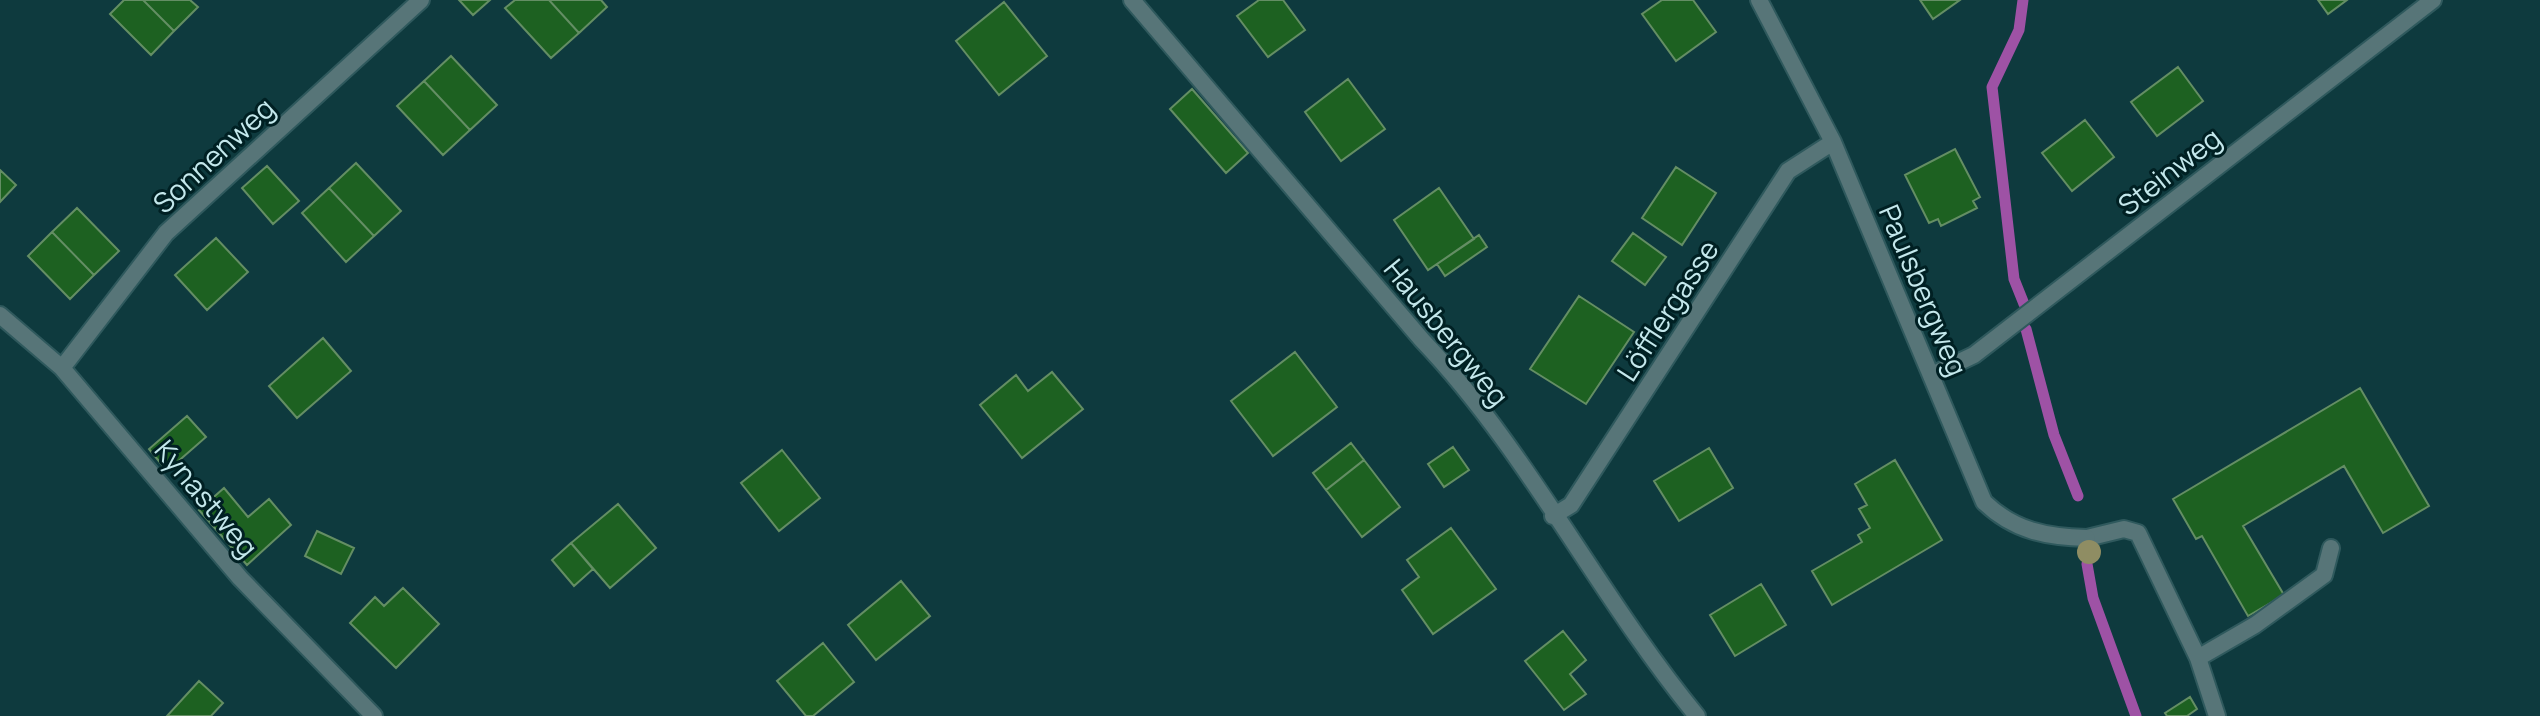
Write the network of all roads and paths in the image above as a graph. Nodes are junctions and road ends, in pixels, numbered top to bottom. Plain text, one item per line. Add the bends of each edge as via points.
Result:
1 (421, 0) edge
2 (1132, 0) edge
3 (1759, 0) edge
4 (2433, 0) edge
5 (1833, 142) junction
6 (0, 315) edge
7 (62, 368) junction
8 (1932, 375) junction
9 (1553, 516) junction
10 (2331, 548) dead end
11 (2198, 658) junction
12 (374, 716) edge
13 (1697, 716) edge
14 (2217, 716) edge

1 - 7 street, Sonnenweg via 166,233
2 - 9 street, Hausbergweg via 1465,385
3 - 5 street, Paulsbergweg
4 - 8 street, Steinweg via 1974,355
5 - 8 street, Paulsbergweg
5 - 9 street, Löfflergasse via 1788,171 1571,505
6 - 7 street, Kynastweg
7 - 12 street, Kynastweg via 240,578
8 - 11 street, Paulsbergweg via 1984,502 2016,526 2051,537 2087,538 2124,529 2138,533
9 - 13 street, Hausbergweg via 1650,659
10 - 11 street via 2324,575
11 - 14 street

